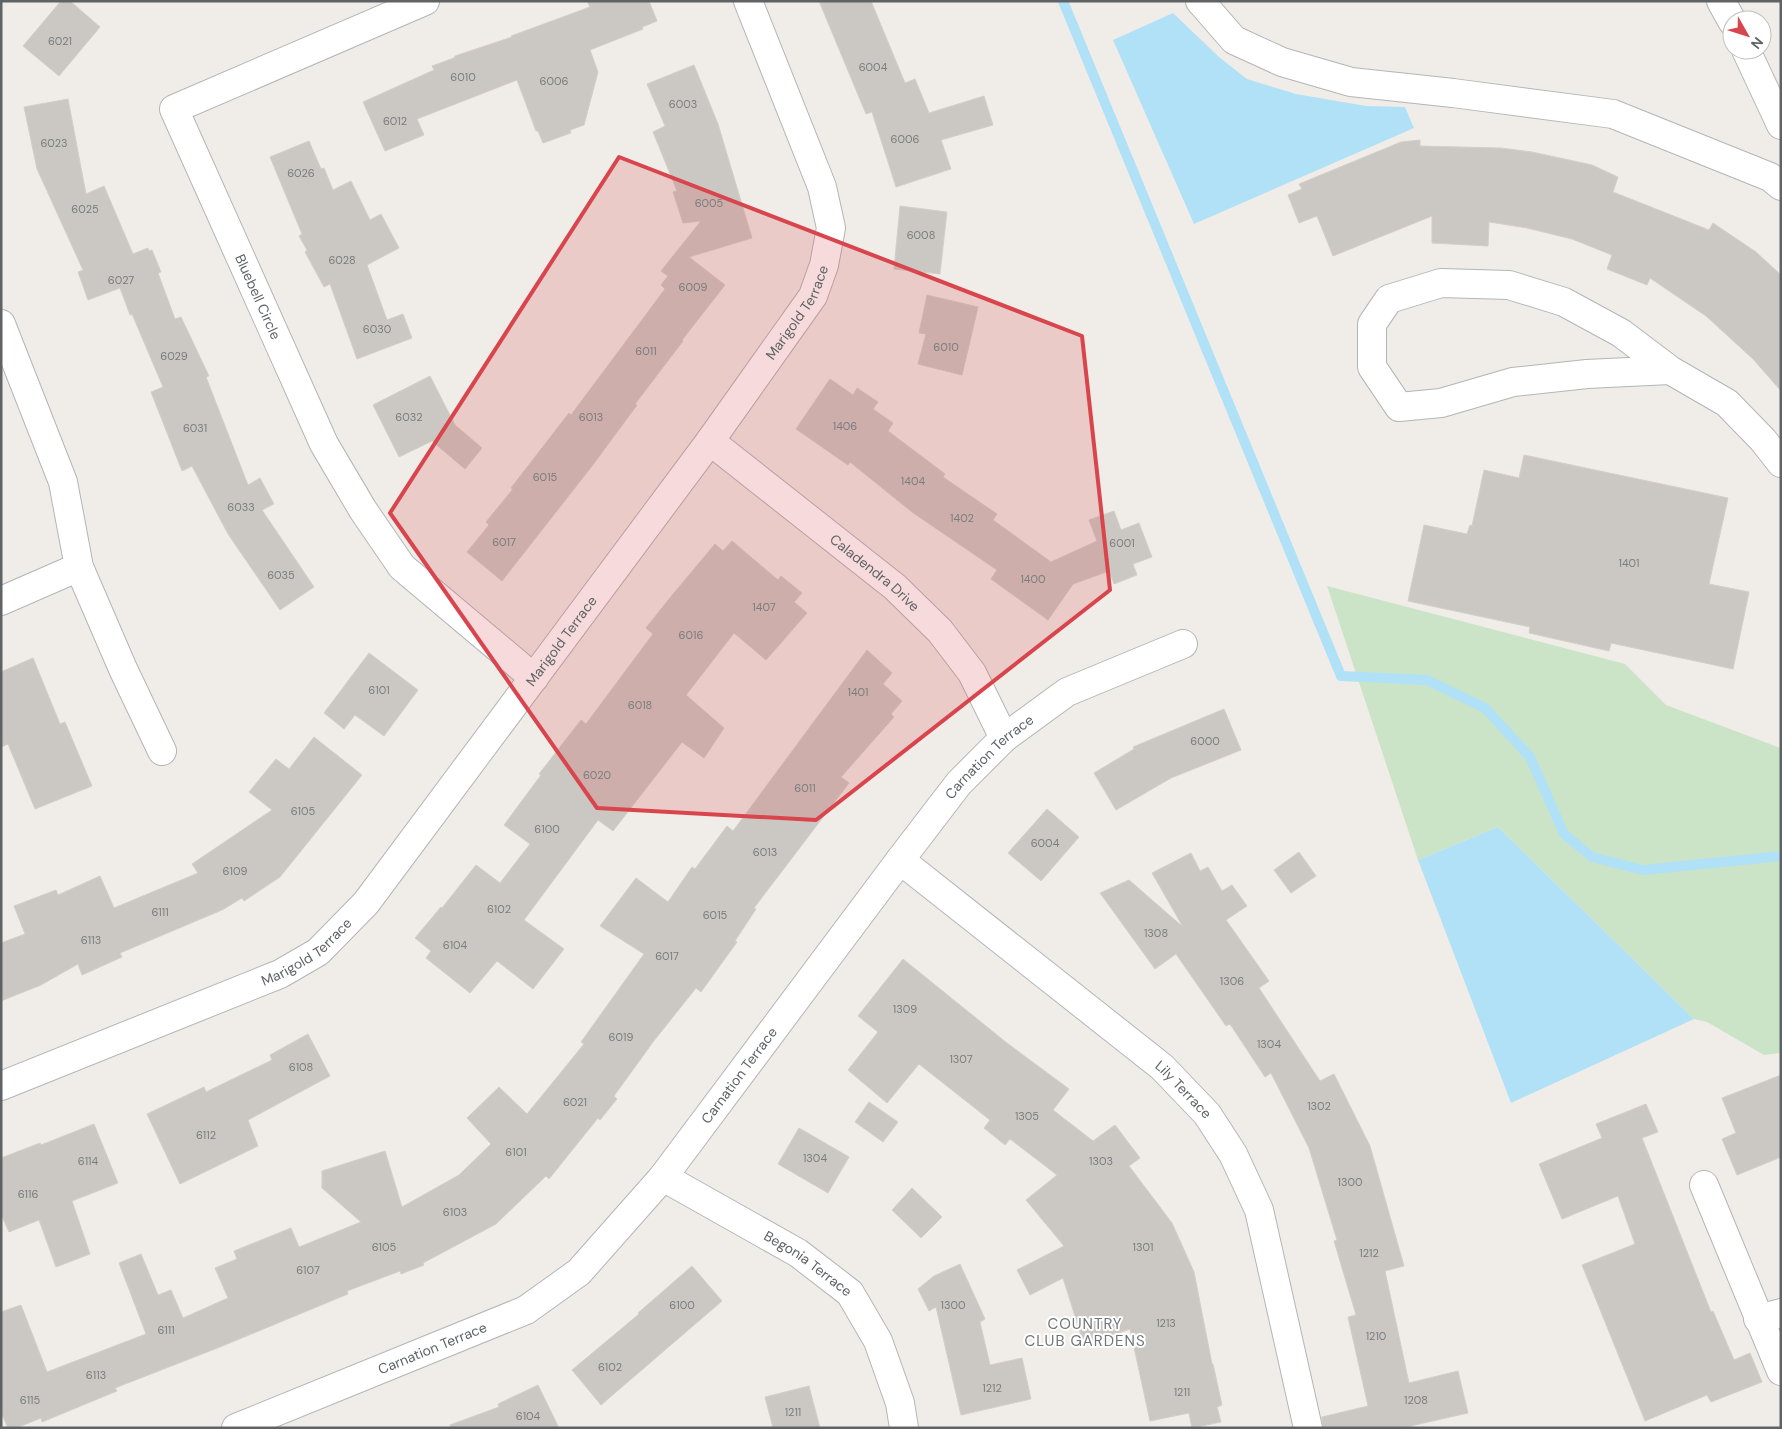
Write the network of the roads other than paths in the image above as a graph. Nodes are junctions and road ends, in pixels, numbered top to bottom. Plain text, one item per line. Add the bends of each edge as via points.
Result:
1 (425, 1) edge
2 (748, 1) edge
3 (1200, 1) edge
4 (1751, 60) edge
5 (1781, 125) edge
6 (1781, 186) edge
7 (1, 324) edge
8 (1670, 370) junction
9 (710, 441) junction
10 (1781, 464) edge
11 (79, 567) junction
12 (1, 601) edge
13 (1184, 644) dead end
14 (534, 678) junction
15 (1004, 738) junction
16 (162, 751) dead end
17 (900, 860) junction
18 (1, 1086) edge
19 (664, 1177) junction
20 (1704, 1185) dead end
21 (1770, 1316) edge
22 (1781, 1371) edge
23 (236, 1428) edge
24 (904, 1428) edge
25 (1308, 1428) edge

1 - 14 street, Bluebell Circle via 174,109 324,444 363,510 402,567
2 - 9 street, Marigold Terrace via 822,187 831,228 814,296
3 - 6 street via 1234,40 1282,62 1351,82 1613,114 1770,177
4 - 5 street
7 - 11 street via 64,482
8 - 8 street via 1621,333 1564,302 1509,285 1441,283 1389,299 1372,324 1372,367 1399,407 1441,403 1513,382
8 - 10 street via 1727,403
9 - 14 street, Marigold Terrace
9 - 15 street, Caladendra Drive via 895,587 940,631 972,673
11 - 12 street
11 - 16 street
13 - 15 street, Carnation Terrace via 1067,692
14 - 18 street, Marigold Terrace via 366,903 318,952 280,974
15 - 17 street, Carnation Terrace via 959,783
17 - 19 street, Carnation Terrace
17 - 25 street, Lily Terrace via 1162,1067 1207,1114 1233,1154 1259,1210
19 - 23 street, Carnation Terrace via 579,1272 526,1310
19 - 24 street, Begonia Terrace via 798,1253 850,1293 878,1341 900,1403
20 - 21 street
21 - 22 street

